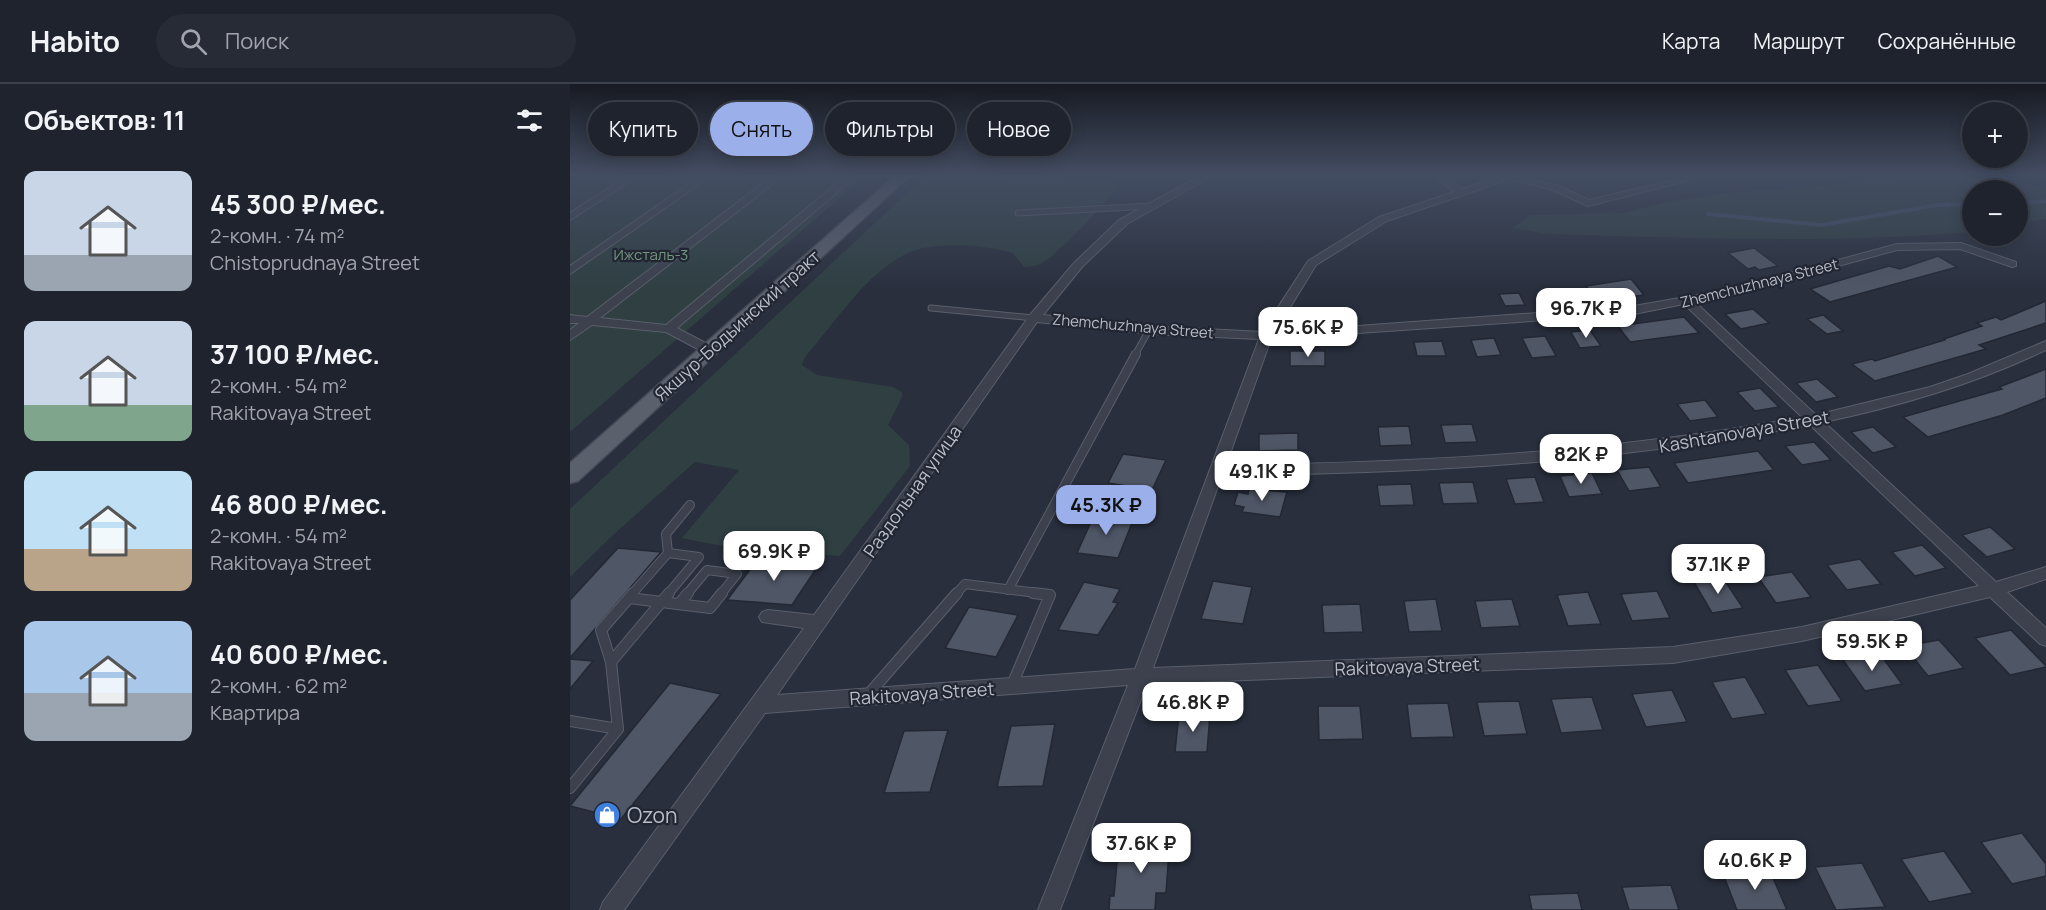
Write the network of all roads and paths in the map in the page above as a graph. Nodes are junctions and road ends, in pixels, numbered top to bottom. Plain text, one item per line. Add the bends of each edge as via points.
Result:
1 (654, 213) edge
2 (731, 213) edge
3 (808, 213) edge
4 (862, 213) edge
5 (1018, 213) dead end
6 (1027, 213) edge
7 (1140, 213) edge
8 (1401, 213) edge
9 (2012, 264) dead end
10 (570, 271) edge
11 (1688, 302) junction
12 (931, 308) dead end
13 (1034, 318) junction
14 (570, 319) edge
15 (589, 321) junction
16 (669, 328) junction
17 (1149, 330) junction
18 (570, 336) edge
19 (1266, 336) junction
20 (2046, 345) edge
21 (709, 350) junction
22 (1814, 420) junction
23 (1215, 470) junction
24 (570, 475) edge
25 (690, 505) dead end
26 (668, 554) junction
27 (2046, 573) edge
28 (1994, 589) junction
29 (1008, 590) junction
30 (629, 598) junction
31 (661, 602) junction
32 (679, 604) junction
33 (768, 617) dead end
34 (818, 623) junction
35 (2046, 639) edge
36 (611, 662) junction
37 (1141, 676) junction
38 (1012, 686) junction
39 (866, 697) junction
40 (760, 705) junction
41 (570, 721) edge
42 (618, 729) junction
43 (570, 788) edge
44 (611, 910) edge
45 (1049, 910) edge

1 - 10 street
2 - 15 street
3 - 16 street
4 - 21 main road, Якшур-Бодьинский тракт
5 - 6 lane
7 - 13 street, Раздольная улица via 1123,222 1078,265
8 - 19 street via 1383,219 1312,263
9 - 11 street, Zhemchuzhnaya Street via 1961,246 1898,247
11 - 19 street, Zhemchuzhnaya Street via 1533,320
11 - 22 street
12 - 13 lane via 961,314
13 - 17 street, Zhemchuzhnaya Street
13 - 34 street, Раздольная улица
14 - 15 street
15 - 16 street
15 - 18 street
16 - 21 street
17 - 19 street, Zhemchuzhnaya Street
17 - 29 lane
19 - 23 street
20 - 22 street, Kashtanovaya Street via 1945,385
21 - 24 main road, Якшур-Бодьинский тракт
22 - 23 street, Kashtanovaya Street via 1669,445 1550,458 1440,466
22 - 28 street
23 - 37 street
25 - 26 lane via 666,534
26 - 30 lane
26 - 31 lane via 699,557
27 - 28 street, Rakitovaya Street
28 - 35 street
28 - 37 street, Rakitovaya Street via 1802,634 1673,655
29 - 38 lane via 1050,595
29 - 39 lane via 965,584
30 - 31 lane
30 - 36 lane via 601,630
31 - 32 lane
31 - 36 lane
32 - 32 lane via 710,608 738,574 707,570
33 - 34 street
34 - 40 street, Раздольная улица
36 - 42 lane
37 - 38 street, Rakitovaya Street
37 - 45 street
38 - 39 street, Rakitovaya Street
39 - 40 street, Rakitovaya Street
40 - 44 street, Раздольная улица
41 - 42 lane
42 - 43 lane

